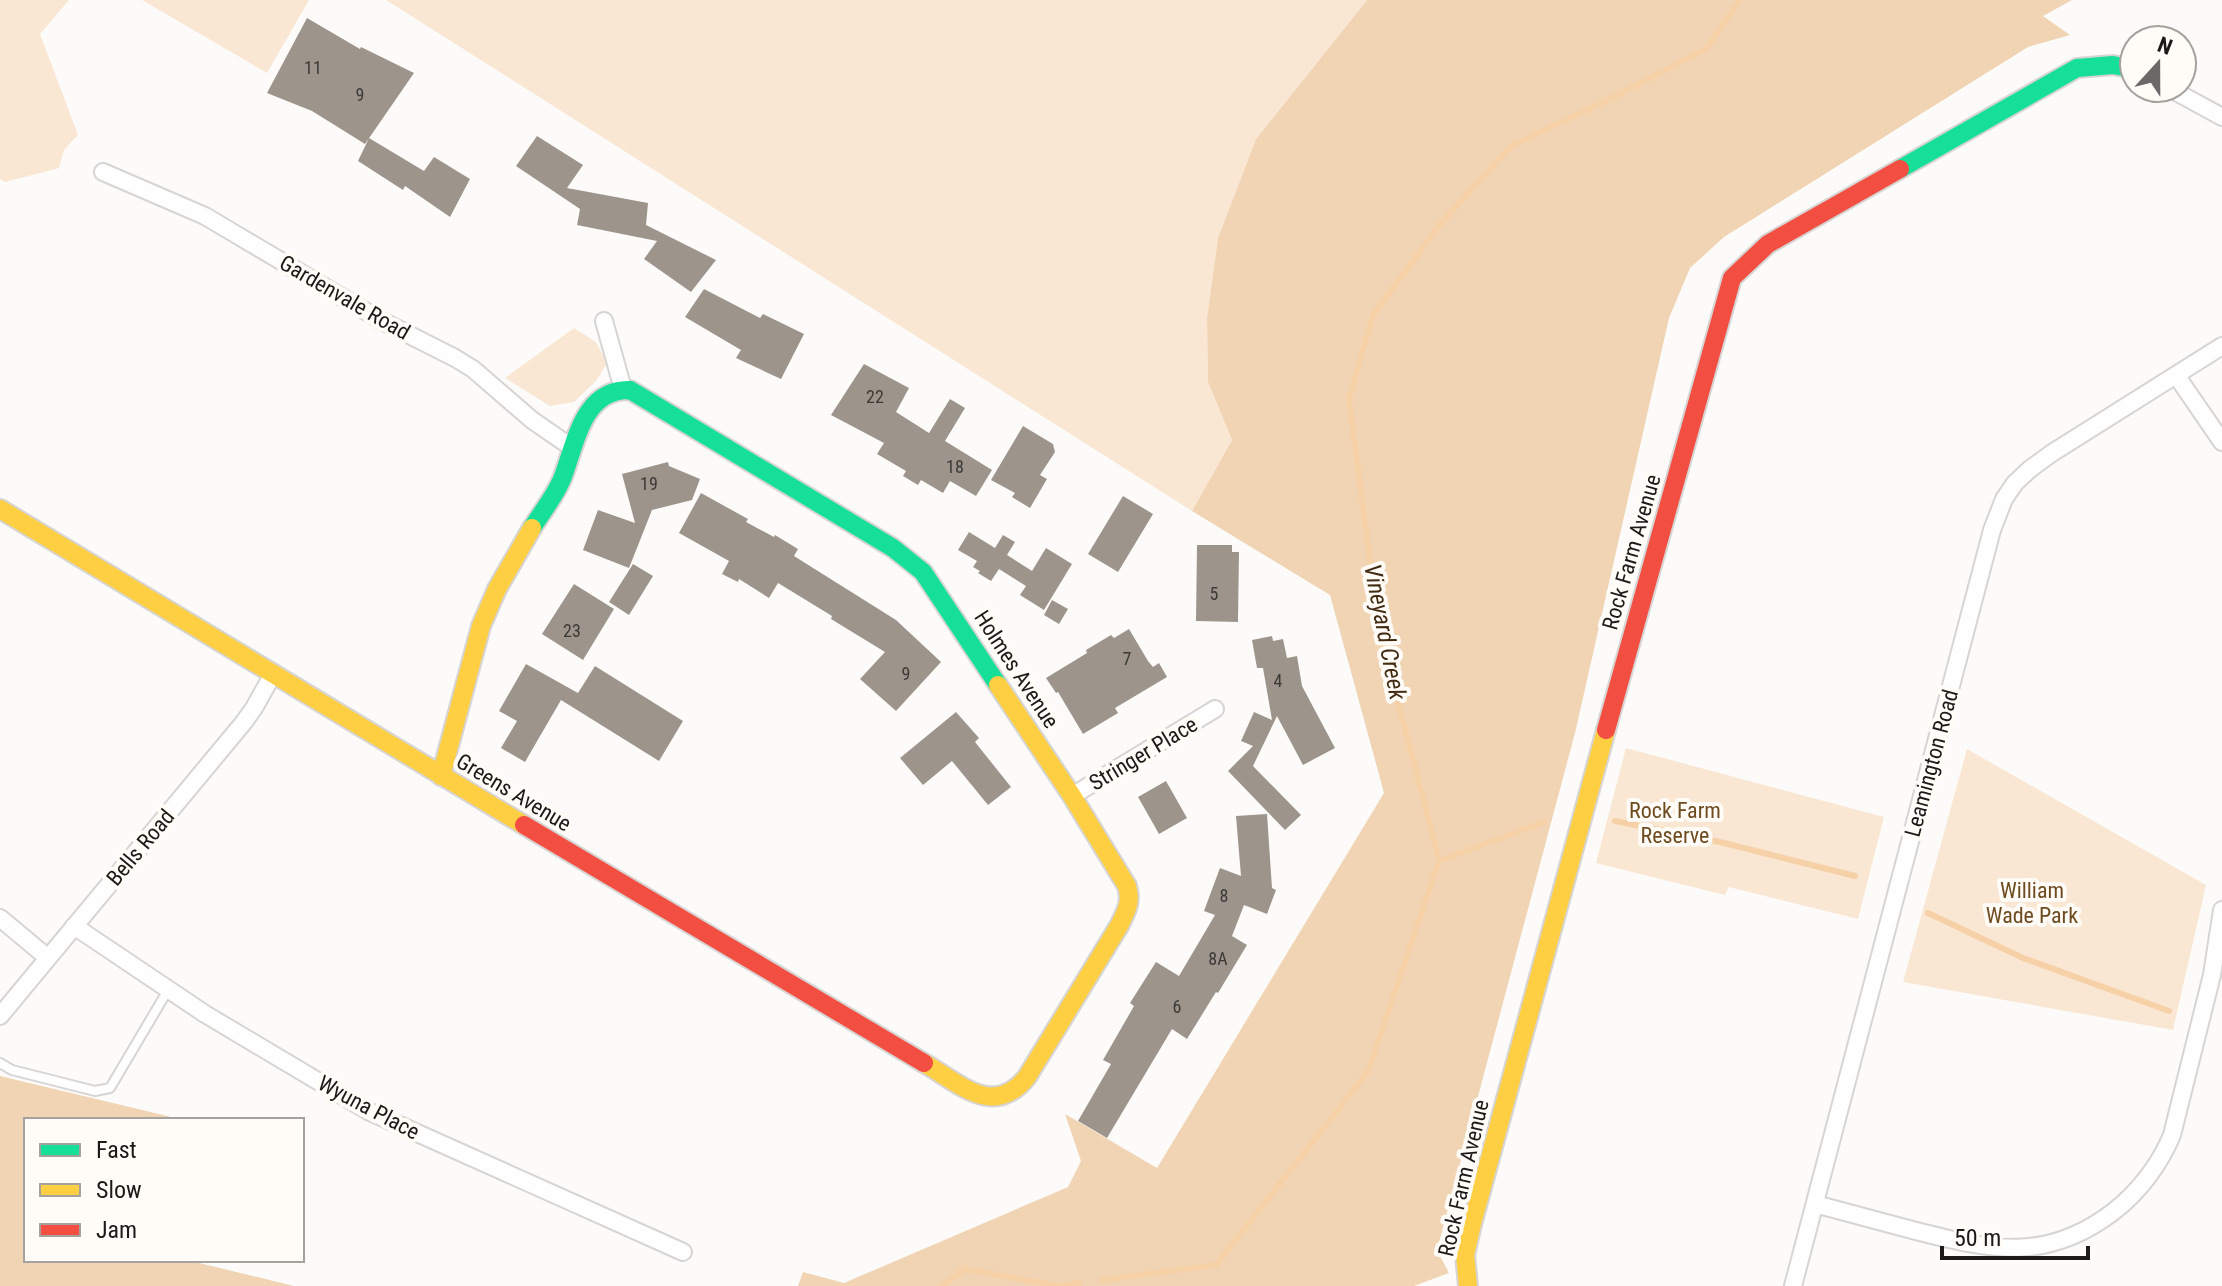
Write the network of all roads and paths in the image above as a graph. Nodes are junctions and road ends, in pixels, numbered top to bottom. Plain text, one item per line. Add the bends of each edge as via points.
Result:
1 (2118, 66) edge
2 (2198, 104) edge
3 (2222, 117) edge
4 (103, 172) dead end
5 (604, 321) dead end
6 (2222, 346) edge
7 (2176, 375) junction
8 (623, 389) junction
9 (2222, 442) edge
10 (571, 447) junction
11 (0, 509) edge
12 (273, 674) junction
13 (1215, 709) dead end
14 (441, 776) junction
15 (1072, 796) junction
16 (2222, 910) edge
17 (0, 918) edge
18 (74, 926) junction
19 (48, 958) junction
20 (168, 990) junction
21 (0, 1016) edge
22 (0, 1063) edge
23 (1010, 1094) joint
24 (1815, 1204) junction
25 (683, 1252) dead end
26 (1468, 1286) edge
27 (1793, 1286) edge

1 - 26 street, Rock Farm Avenue via 2077,68 1768,244 1732,278 1476,1211 1465,1255
2 - 3 street
4 - 10 street, Gardenvale Road via 205,216 455,358
5 - 8 street
6 - 7 street, Leamington Road
7 - 9 street
7 - 24 street, Leamington Road via 2041,461 2004,499
8 - 10 street via 599,400
8 - 15 street, Holmes Avenue via 909,559 936,588
10 - 14 street via 559,485 489,603
11 - 12 street, Greens Avenue
12 - 14 street, Greens Avenue
12 - 18 street, Bells Road via 244,722
13 - 15 street, Stringer Place
14 - 23 street, Greens Avenue via 969,1090 992,1099
15 - 23 street, Holmes Avenue via 1127,886 1129,906 1027,1077
16 - 24 street via 2212,975 2172,1135 2148,1176 2102,1220 2048,1244 2002,1249
17 - 19 street
18 - 19 street, Bells Road
18 - 20 street, Wyuna Place
19 - 21 street, Bells Road
20 - 22 lane via 110,1088 95,1091
20 - 25 street, Wyuna Place via 368,1111
24 - 27 street, Leamington Road

